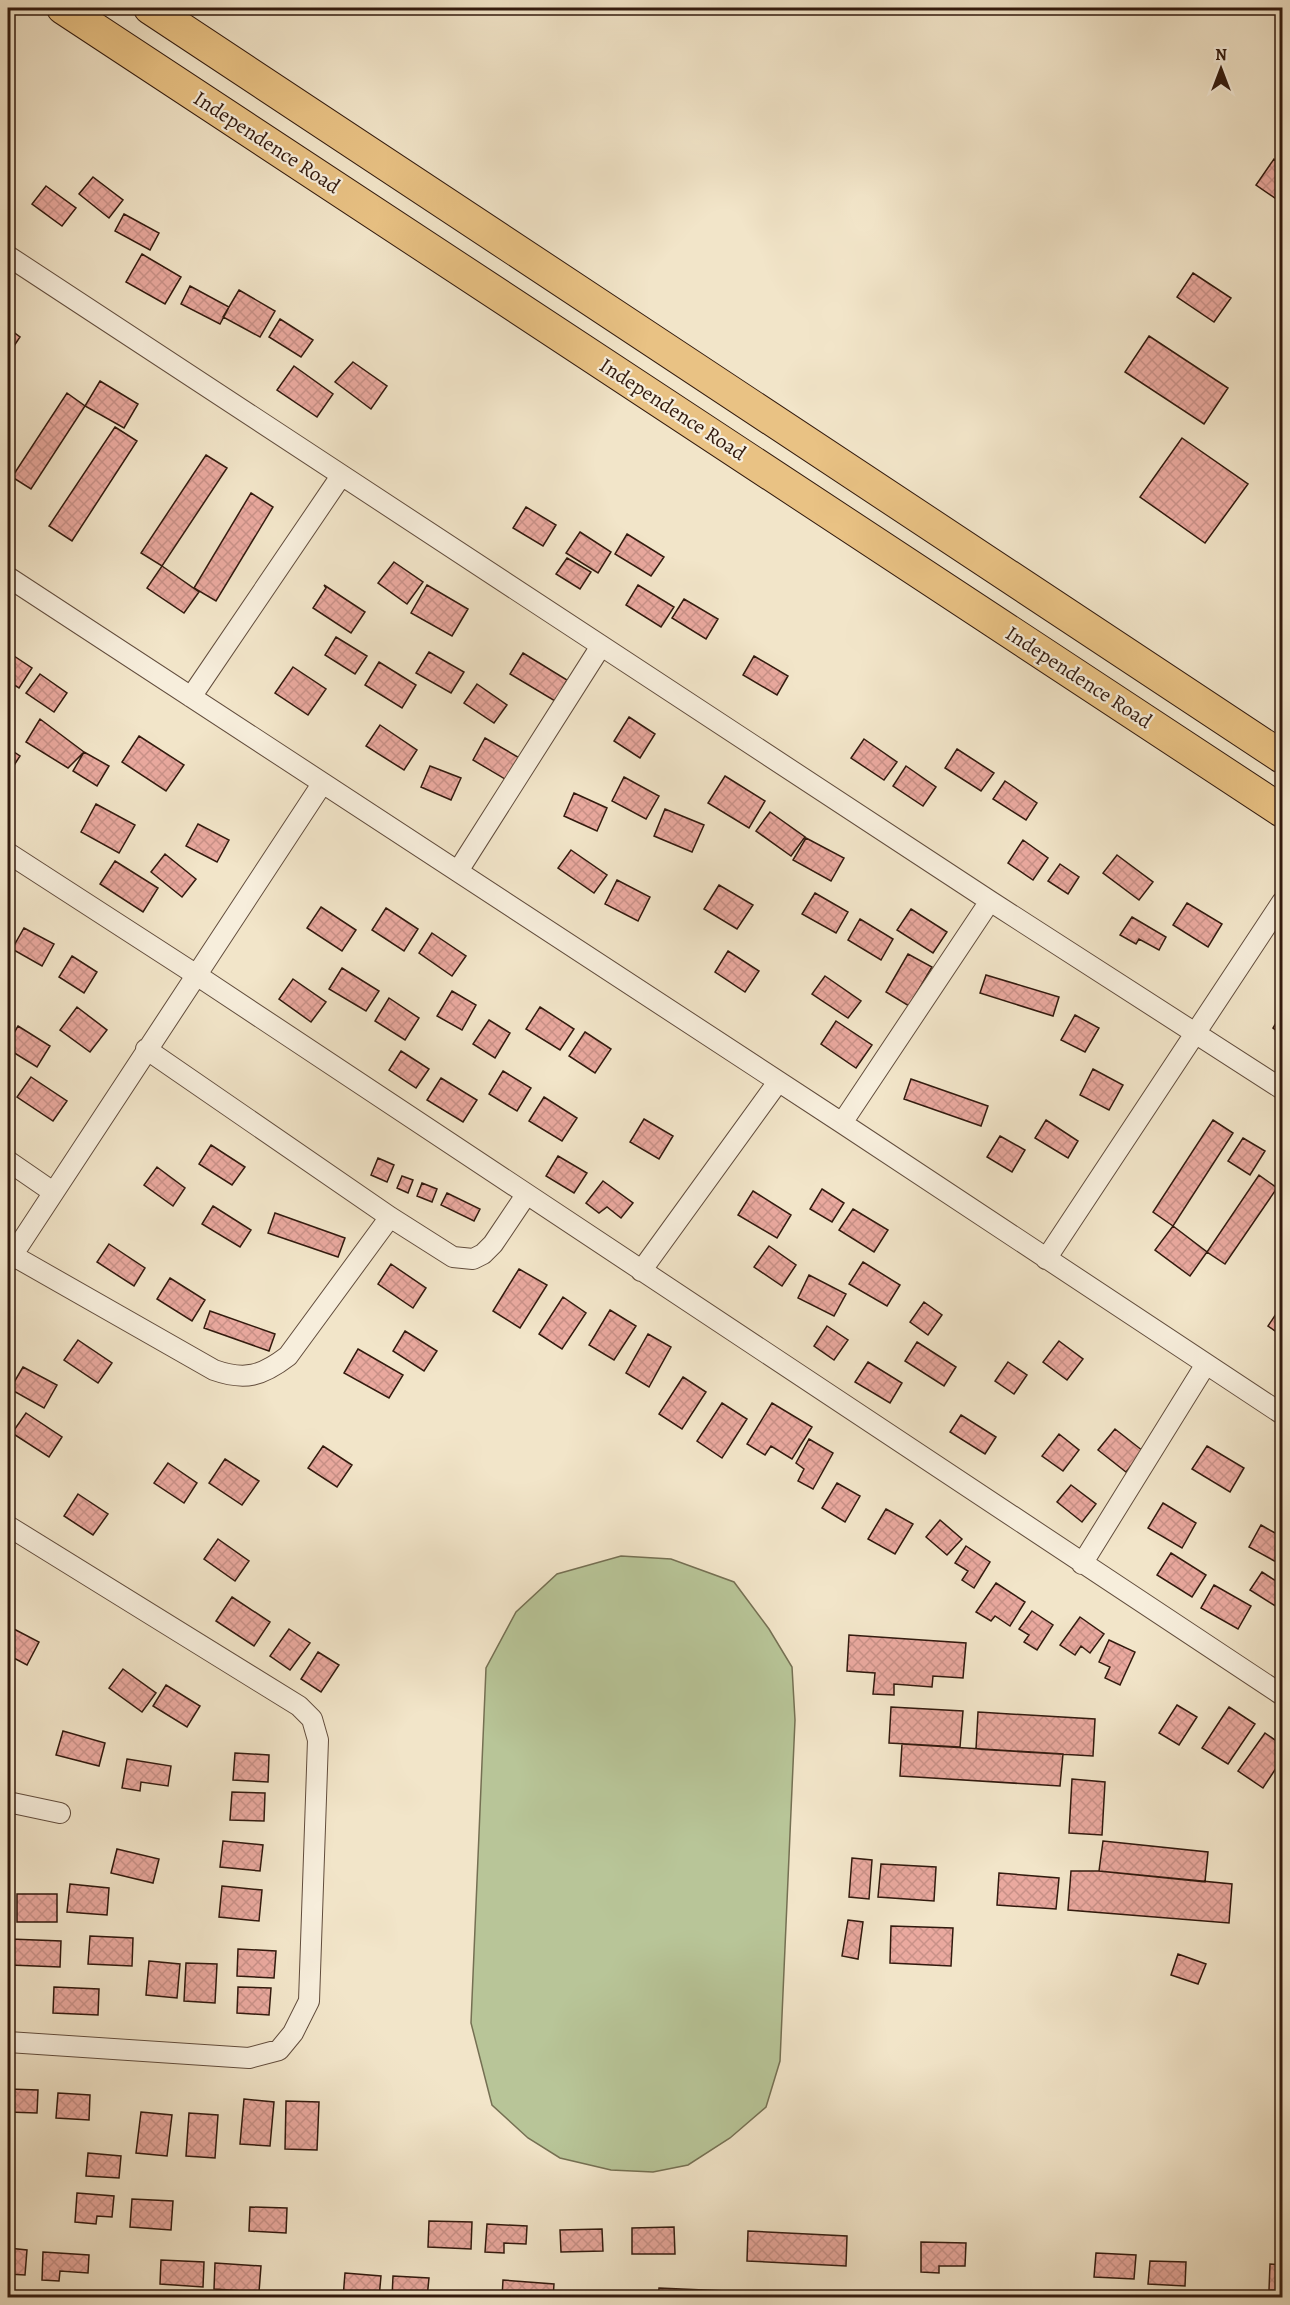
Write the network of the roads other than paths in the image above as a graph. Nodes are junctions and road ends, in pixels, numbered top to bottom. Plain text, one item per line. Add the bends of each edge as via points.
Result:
1 (63, 8) edge
2 (150, 8) edge
3 (8, 256) edge
4 (341, 476) junction
5 (8, 577) edge
6 (1066, 613) junction
7 (601, 646) junction
8 (1040, 651) junction
9 (191, 697) junction
10 (1282, 757) edge
11 (321, 784) junction
12 (1282, 811) edge
13 (8, 853) edge
14 (458, 871) junction
15 (990, 901) junction
16 (1282, 902) edge
17 (195, 974) junction
18 (1196, 1032) junction
19 (146, 1049) junction
20 (778, 1082) junction
21 (1282, 1089) edge
22 (842, 1123) junction
23 (8, 1161) edge
24 (53, 1192) junction
25 (526, 1195) junction
26 (390, 1217) junction
27 (10, 1258) edge
28 (1046, 1259) junction
29 (641, 1271) junction
30 (1206, 1364) junction
31 (1282, 1414) edge
32 (8, 1526) edge
33 (1082, 1564) junction
34 (1282, 1695) edge
35 (8, 1802) edge
36 (60, 1812) dead end
37 (8, 2042) edge

1 - 8 main road, Independence Road
2 - 6 main road
3 - 4 street
4 - 7 street
4 - 9 street
5 - 9 street
6 - 8 main road
6 - 10 main road
7 - 14 street
7 - 15 street
8 - 12 main road, Independence Road
9 - 11 street
11 - 14 street
11 - 17 street
13 - 17 street
14 - 20 street
15 - 18 street
15 - 22 street
16 - 18 street
17 - 19 street
17 - 25 street
18 - 21 street
18 - 28 street
19 - 24 street
19 - 26 street
20 - 22 street
20 - 29 street
22 - 28 street
23 - 24 street
24 - 27 street
25 - 26 street via 493,1245 473,1259 453,1257
25 - 29 street
26 - 27 street via 288,1356 253,1376 233,1376 214,1370
28 - 30 street
29 - 33 street
30 - 31 street
30 - 33 street
32 - 37 street via 299,1706 312,1719 318,1740 309,2001 293,2033 279,2049 249,2058
33 - 34 street
35 - 36 street

